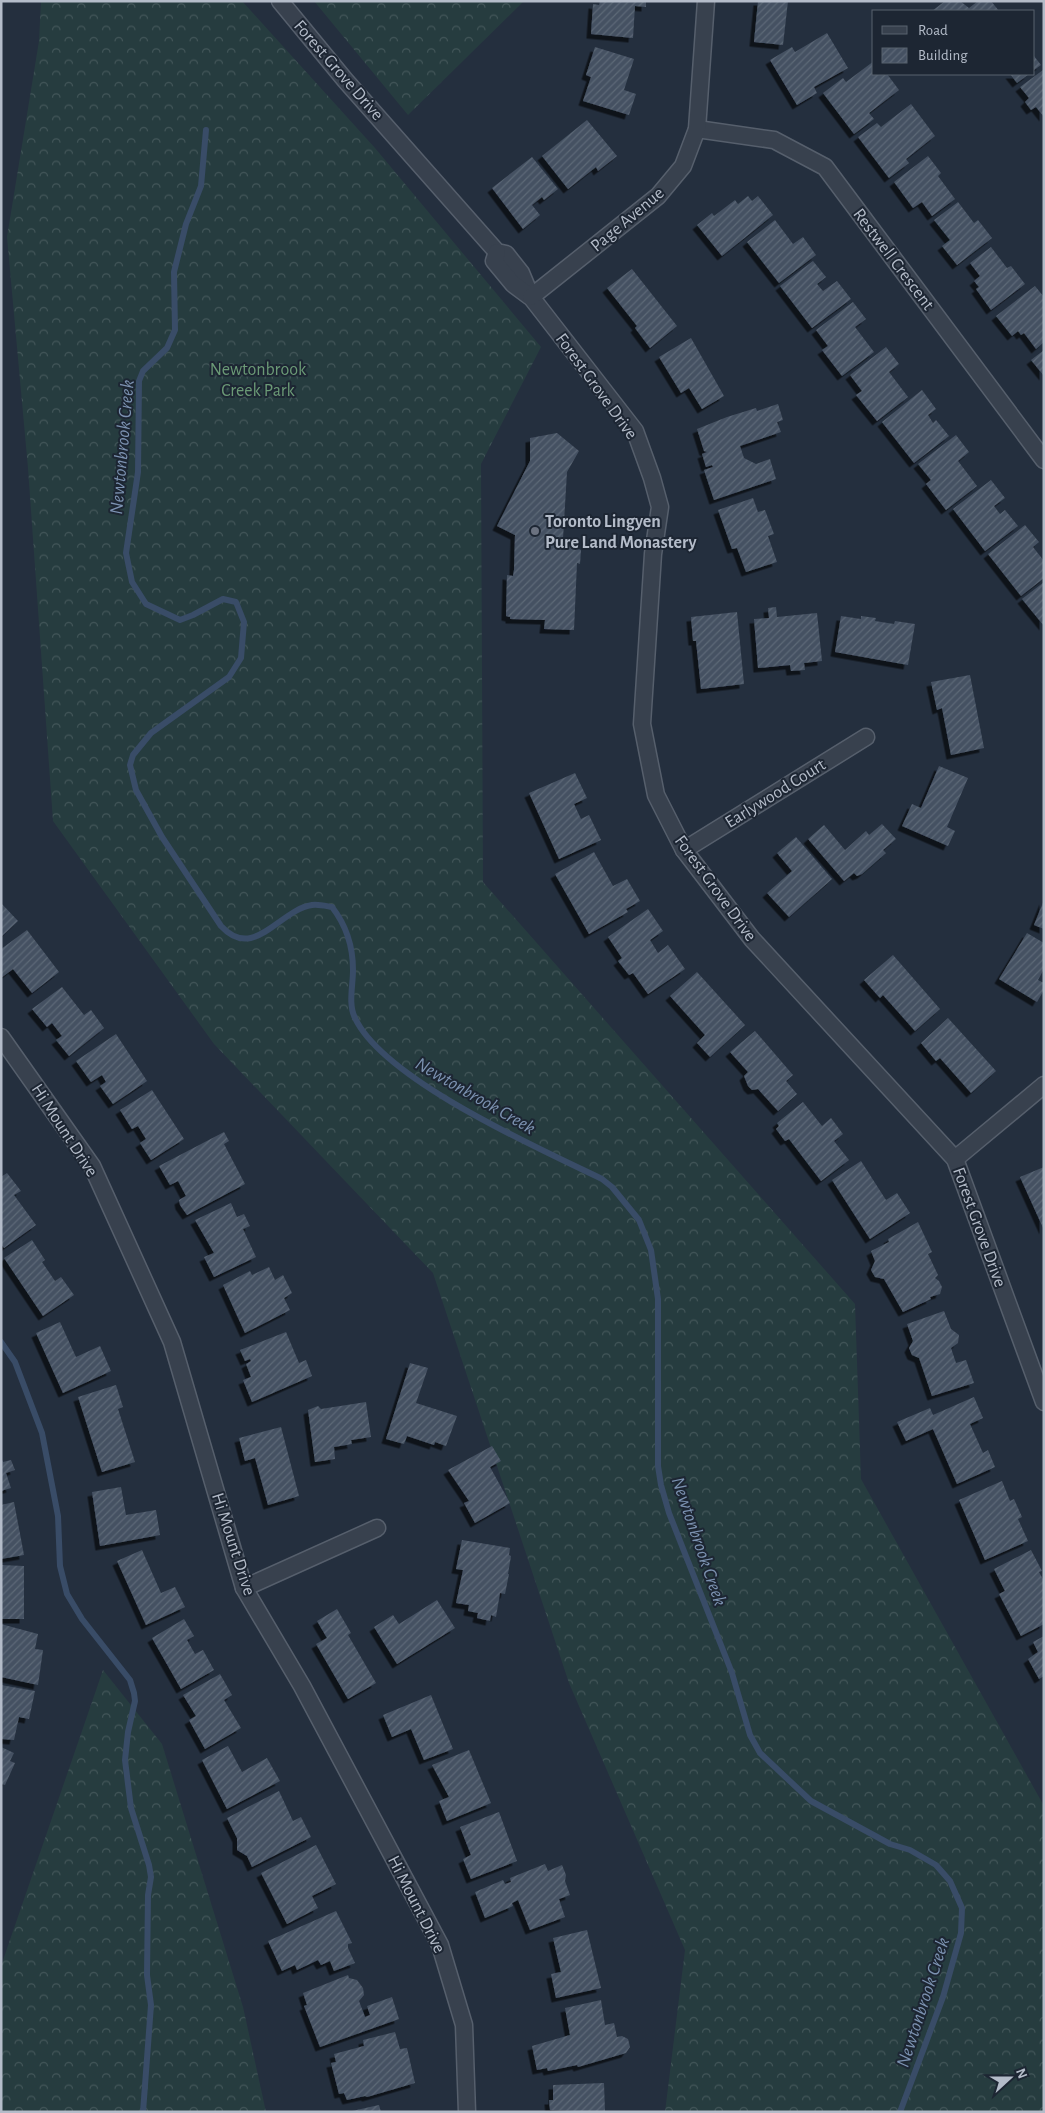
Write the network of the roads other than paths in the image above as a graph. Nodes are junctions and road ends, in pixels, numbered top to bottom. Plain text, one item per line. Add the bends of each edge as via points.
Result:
1 (280, 1) edge
2 (706, 1) edge
3 (697, 129) junction
4 (531, 297) junction
5 (1042, 456) edge
6 (866, 737) dead end
7 (684, 850) junction
8 (1, 1037) edge
9 (1044, 1085) edge
10 (955, 1159) junction
11 (1044, 1402) edge
12 (377, 1528) dead end
13 (244, 1588) junction
14 (467, 2112) edge

1 - 4 street, Forest Grove Drive via 497,252 506,254 520,273
2 - 3 street, Page Avenue
3 - 4 street, Page Avenue via 683,166 658,196
3 - 5 street, Restwell Crescent via 774,140 825,166
4 - 7 street, Forest Grove Drive via 635,431 652,478 660,507 653,554 642,724 656,795
6 - 7 street, Earlywood Court
7 - 10 street, Forest Grove Drive via 752,939
8 - 13 street, Hi Mount Drive via 92,1166 172,1342
9 - 10 street
10 - 11 street, Forest Grove Drive
12 - 13 street
13 - 14 street, Hi Mount Drive via 302,1686 440,1945 464,2025

